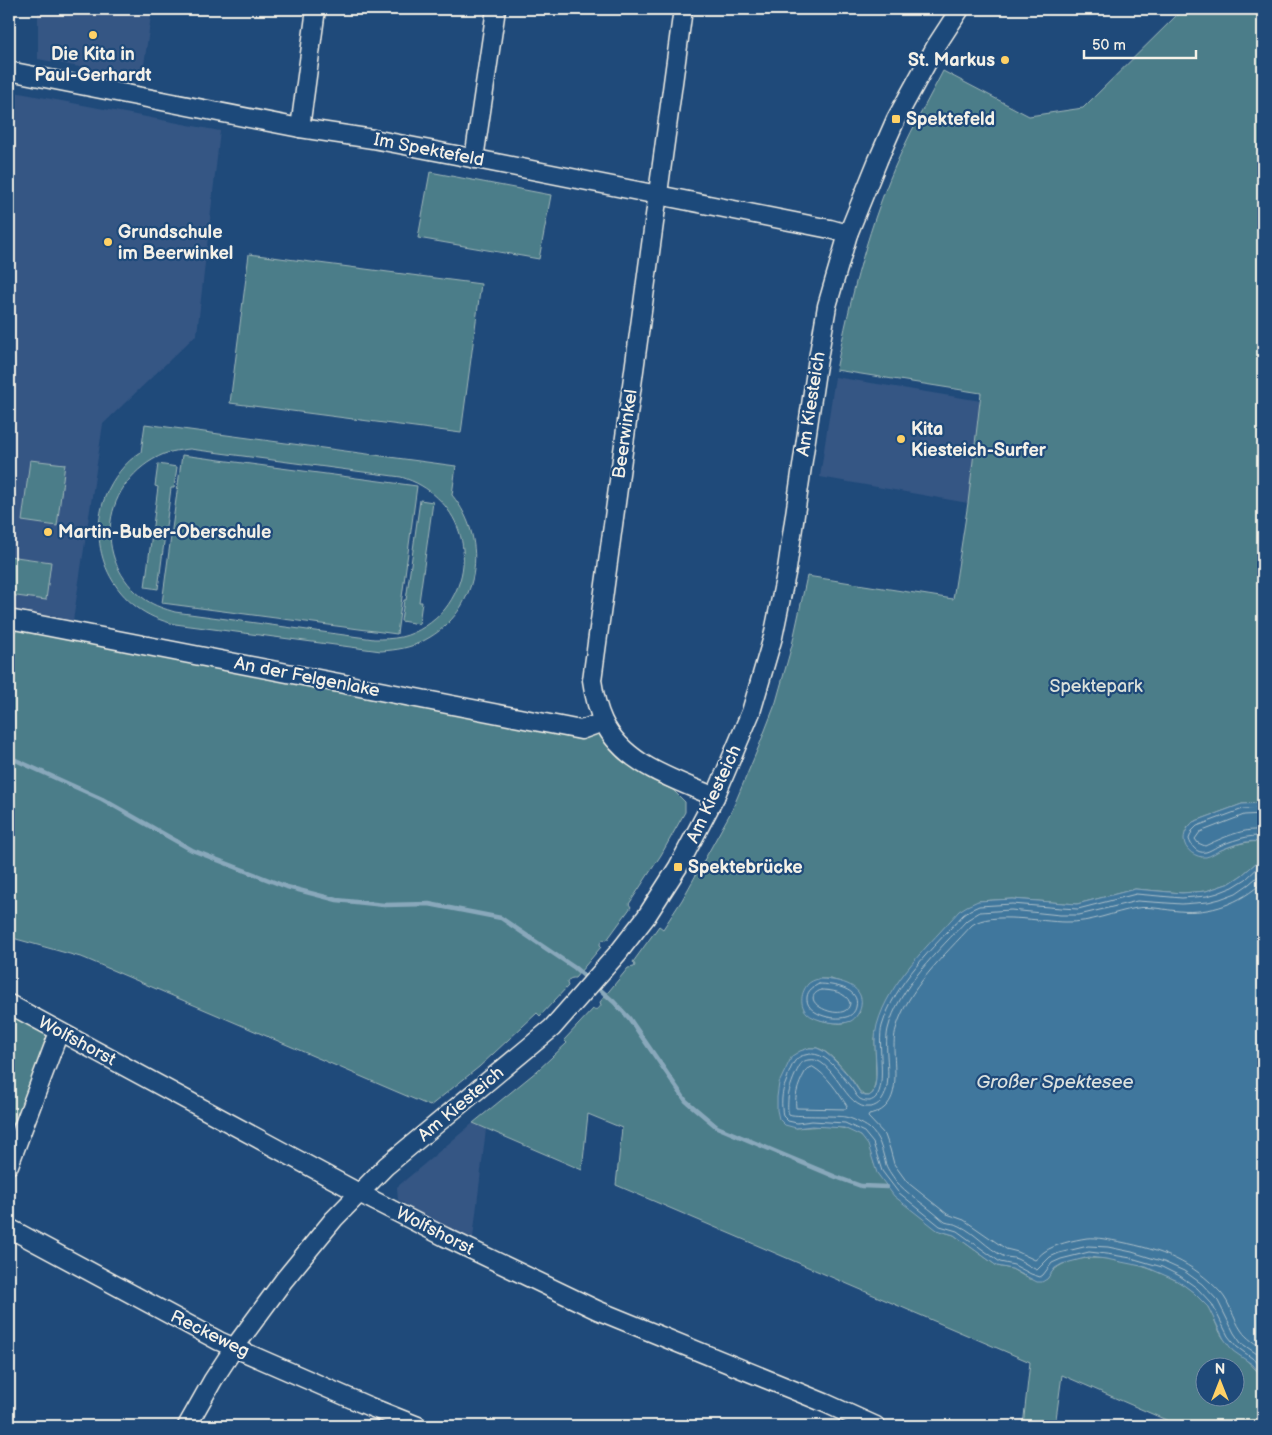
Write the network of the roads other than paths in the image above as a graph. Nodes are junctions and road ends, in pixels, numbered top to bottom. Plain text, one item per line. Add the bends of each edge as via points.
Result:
1 (316, 9) edge
2 (496, 9) edge
3 (683, 9) edge
4 (960, 9) edge
5 (9, 71) edge
6 (300, 128) junction
7 (474, 159) junction
8 (658, 195) junction
9 (848, 234) junction
10 (9, 619) edge
11 (603, 722) junction
12 (715, 797) junction
13 (9, 1004) edge
14 (60, 1033) junction
15 (9, 1164) edge
16 (359, 1193) junction
17 (9, 1228) edge
18 (234, 1348) junction
19 (187, 1426) edge
20 (418, 1426) edge
21 (876, 1426) edge

1 - 6 street
2 - 7 street
3 - 8 street, Beerwinkel
4 - 9 street, Am Kiesteich via 896,119
5 - 6 street, Im Spektefeld
6 - 7 street, Im Spektefeld
7 - 8 street, Im Spektefeld
8 - 9 street, Im Spektefeld
8 - 11 street, Beerwinkel via 592,680
9 - 12 street, Am Kiesteich via 827,306 787,569 773,637 751,712
10 - 11 street, An der Felgenlake via 581,730
11 - 12 street, Beerwinkel via 621,748 646,766
12 - 16 street, Am Kiesteich via 678,867 646,917 618,954 552,1028 386,1166
13 - 14 street, Wolfshorst
14 - 15 street
14 - 16 street, Wolfshorst
16 - 18 street, Am Kiesteich via 309,1248
16 - 21 street, Wolfshorst via 598,1310
17 - 18 street, Reckeweg
18 - 19 street, Am Kiesteich
18 - 20 street, Reckeweg

